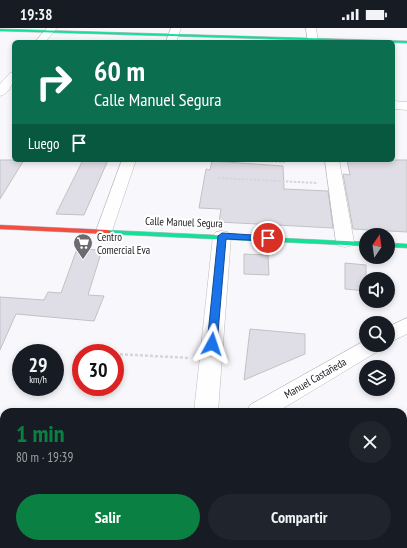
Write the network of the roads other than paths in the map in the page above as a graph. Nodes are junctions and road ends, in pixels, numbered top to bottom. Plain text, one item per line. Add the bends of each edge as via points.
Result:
1 (311, 28) edge
2 (0, 30) edge
3 (50, 30) edge
4 (173, 35) edge
5 (42, 40) edge
6 (313, 40) edge
7 (395, 42) edge
8 (407, 42) edge
9 (12, 77) edge
10 (0, 92) edge
11 (12, 93) edge
12 (395, 106) edge
13 (407, 106) edge
14 (128, 162) edge
15 (332, 162) edge
16 (0, 227) edge
17 (104, 231) junction
18 (222, 236) junction
19 (345, 242) junction
20 (359, 243) edge
21 (395, 245) edge
22 (407, 246) edge
23 (407, 325) edge
24 (395, 332) edge
25 (361, 352) edge
26 (206, 408) edge
27 (265, 408) edge

1 - 6 street
2 - 3 street
3 - 4 street
3 - 5 street
4 - 6 street
7 - 8 street
9 - 10 street
10 - 11 street
12 - 13 street
14 - 17 street
15 - 19 street
16 - 17 street, Calle Manuel Segura
17 - 18 street, Calle Manuel Segura
18 - 19 street, Calle Manuel Segura
18 - 26 street
19 - 20 street, Calle Manuel Segura
21 - 22 street
23 - 24 street
25 - 27 street, Manuel Castañeda

